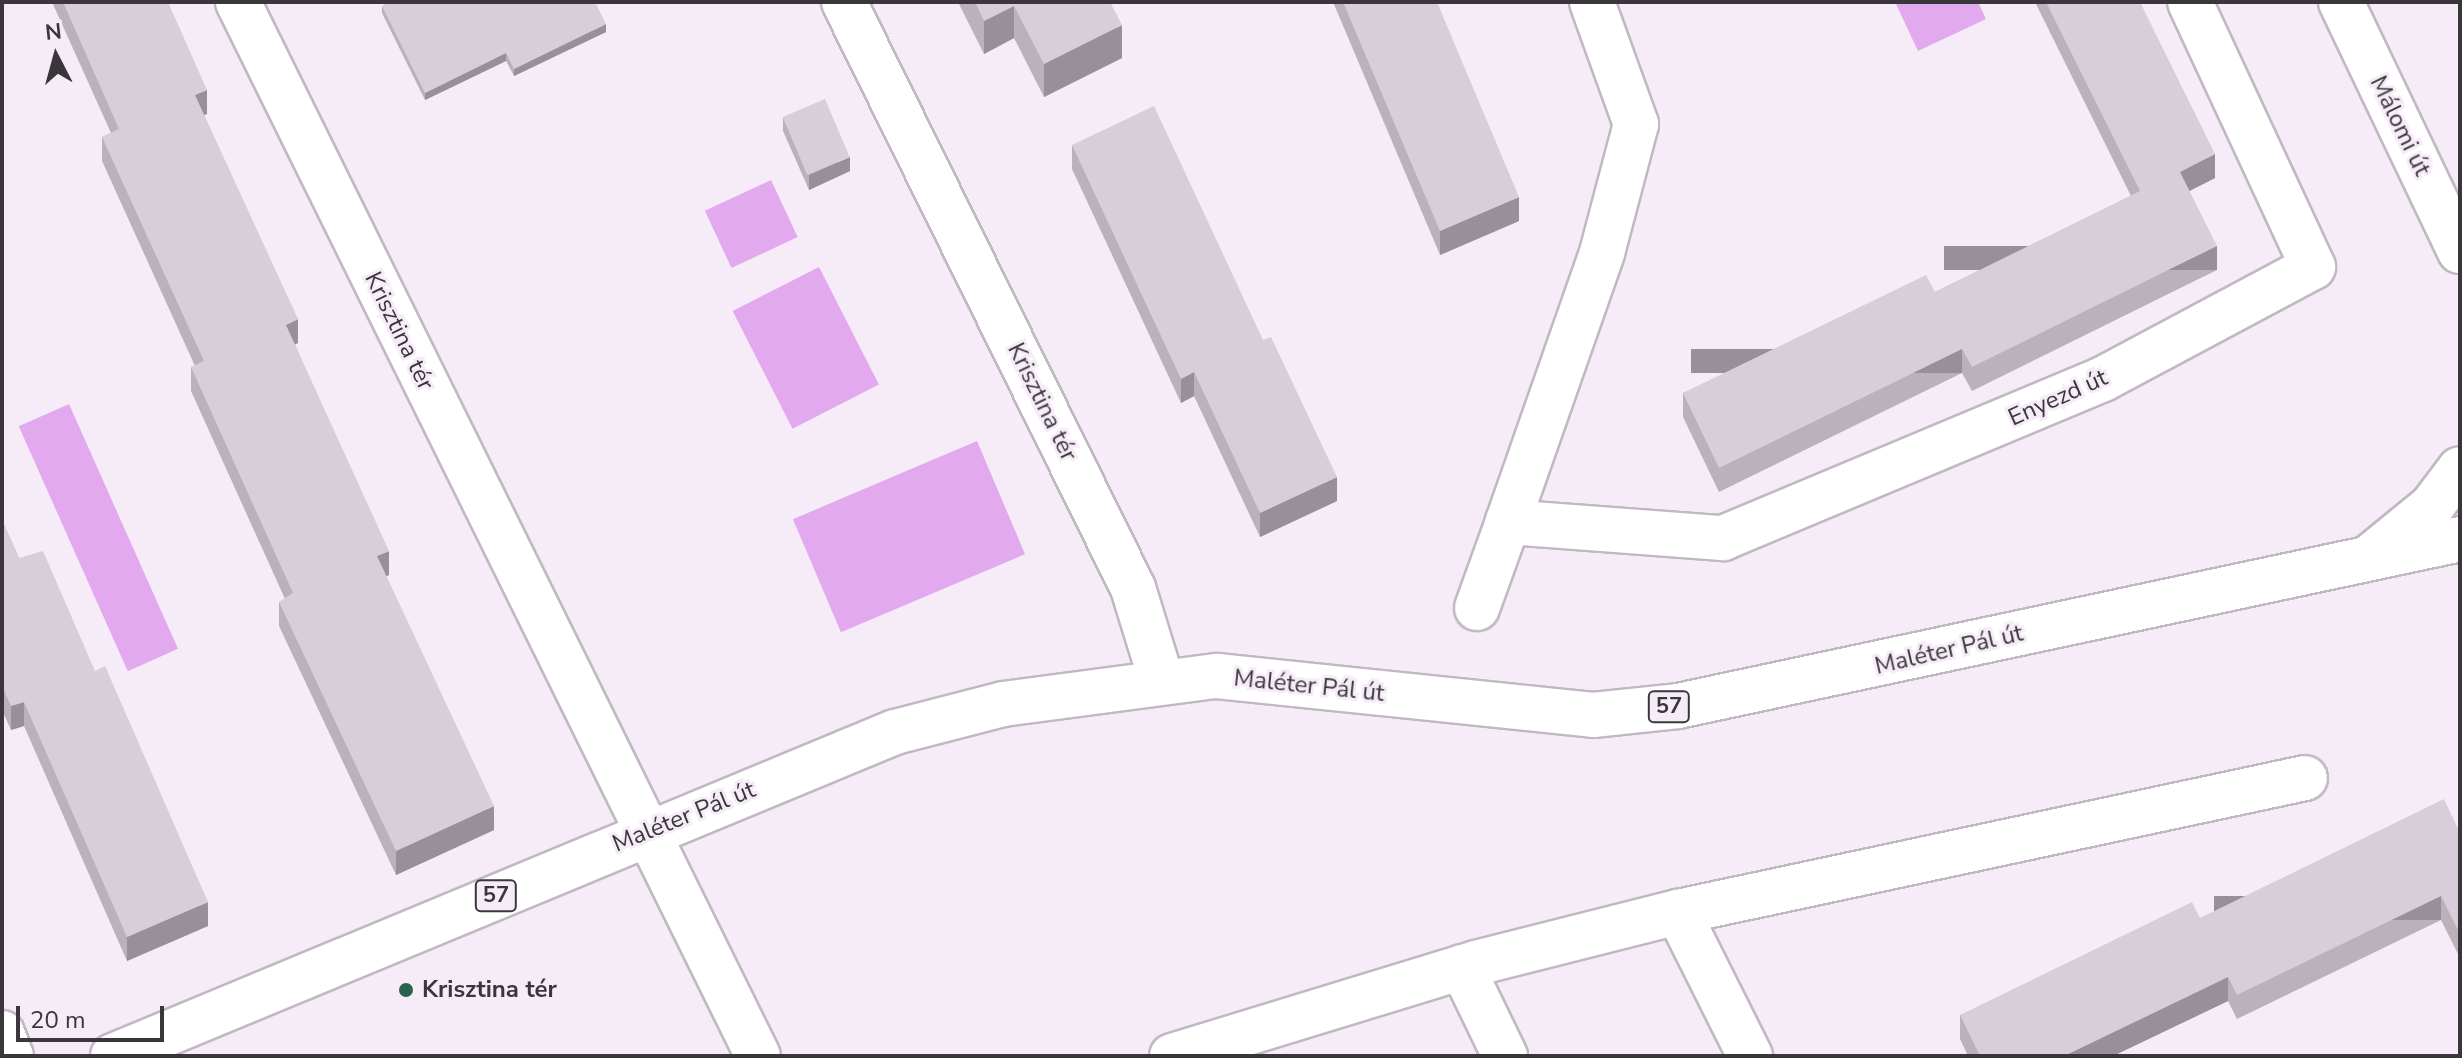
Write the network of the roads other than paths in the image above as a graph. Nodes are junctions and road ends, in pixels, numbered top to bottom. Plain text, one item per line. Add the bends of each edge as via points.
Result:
1 (844, 2) edge
2 (1592, 2) edge
3 (2190, 2) edge
4 (2341, 2) edge
5 (240, 3) edge
6 (2460, 251) edge
7 (2460, 469) edge
8 (1508, 522) junction
9 (2460, 539) edge
10 (2364, 562) junction
11 (2460, 565) edge
12 (1477, 608) dead end
13 (1161, 679) junction
14 (2305, 778) dead end
15 (645, 832) junction
16 (1678, 912) junction
17 (1462, 967) junction
18 (2, 1033) edge
19 (11, 1056) edge
20 (113, 1056) edge
21 (758, 1056) edge
22 (1172, 1056) edge
23 (1505, 1056) edge
24 (1750, 1056) edge

1 - 13 street, Krisztina tér via 1133,588
2 - 8 street via 1636,124 1602,253
3 - 8 street, Enyezd út via 2313,267 2103,379 1723,538
4 - 6 street, Málomi út
5 - 15 street, Krisztina tér
7 - 10 street via 2432,506
8 - 12 street
9 - 10 street, Maléter Pál út / 57
10 - 11 street
10 - 13 street, Maléter Pál út / 57 via 1753,695 1593,715 1267,677
13 - 15 street, Maléter Pál út / 57 via 1003,704 895,732
14 - 16 street
15 - 20 street, Maléter Pál út / 57
15 - 21 street, Krisztina tér
16 - 17 street
16 - 24 street
17 - 22 street
17 - 23 street
18 - 19 street

